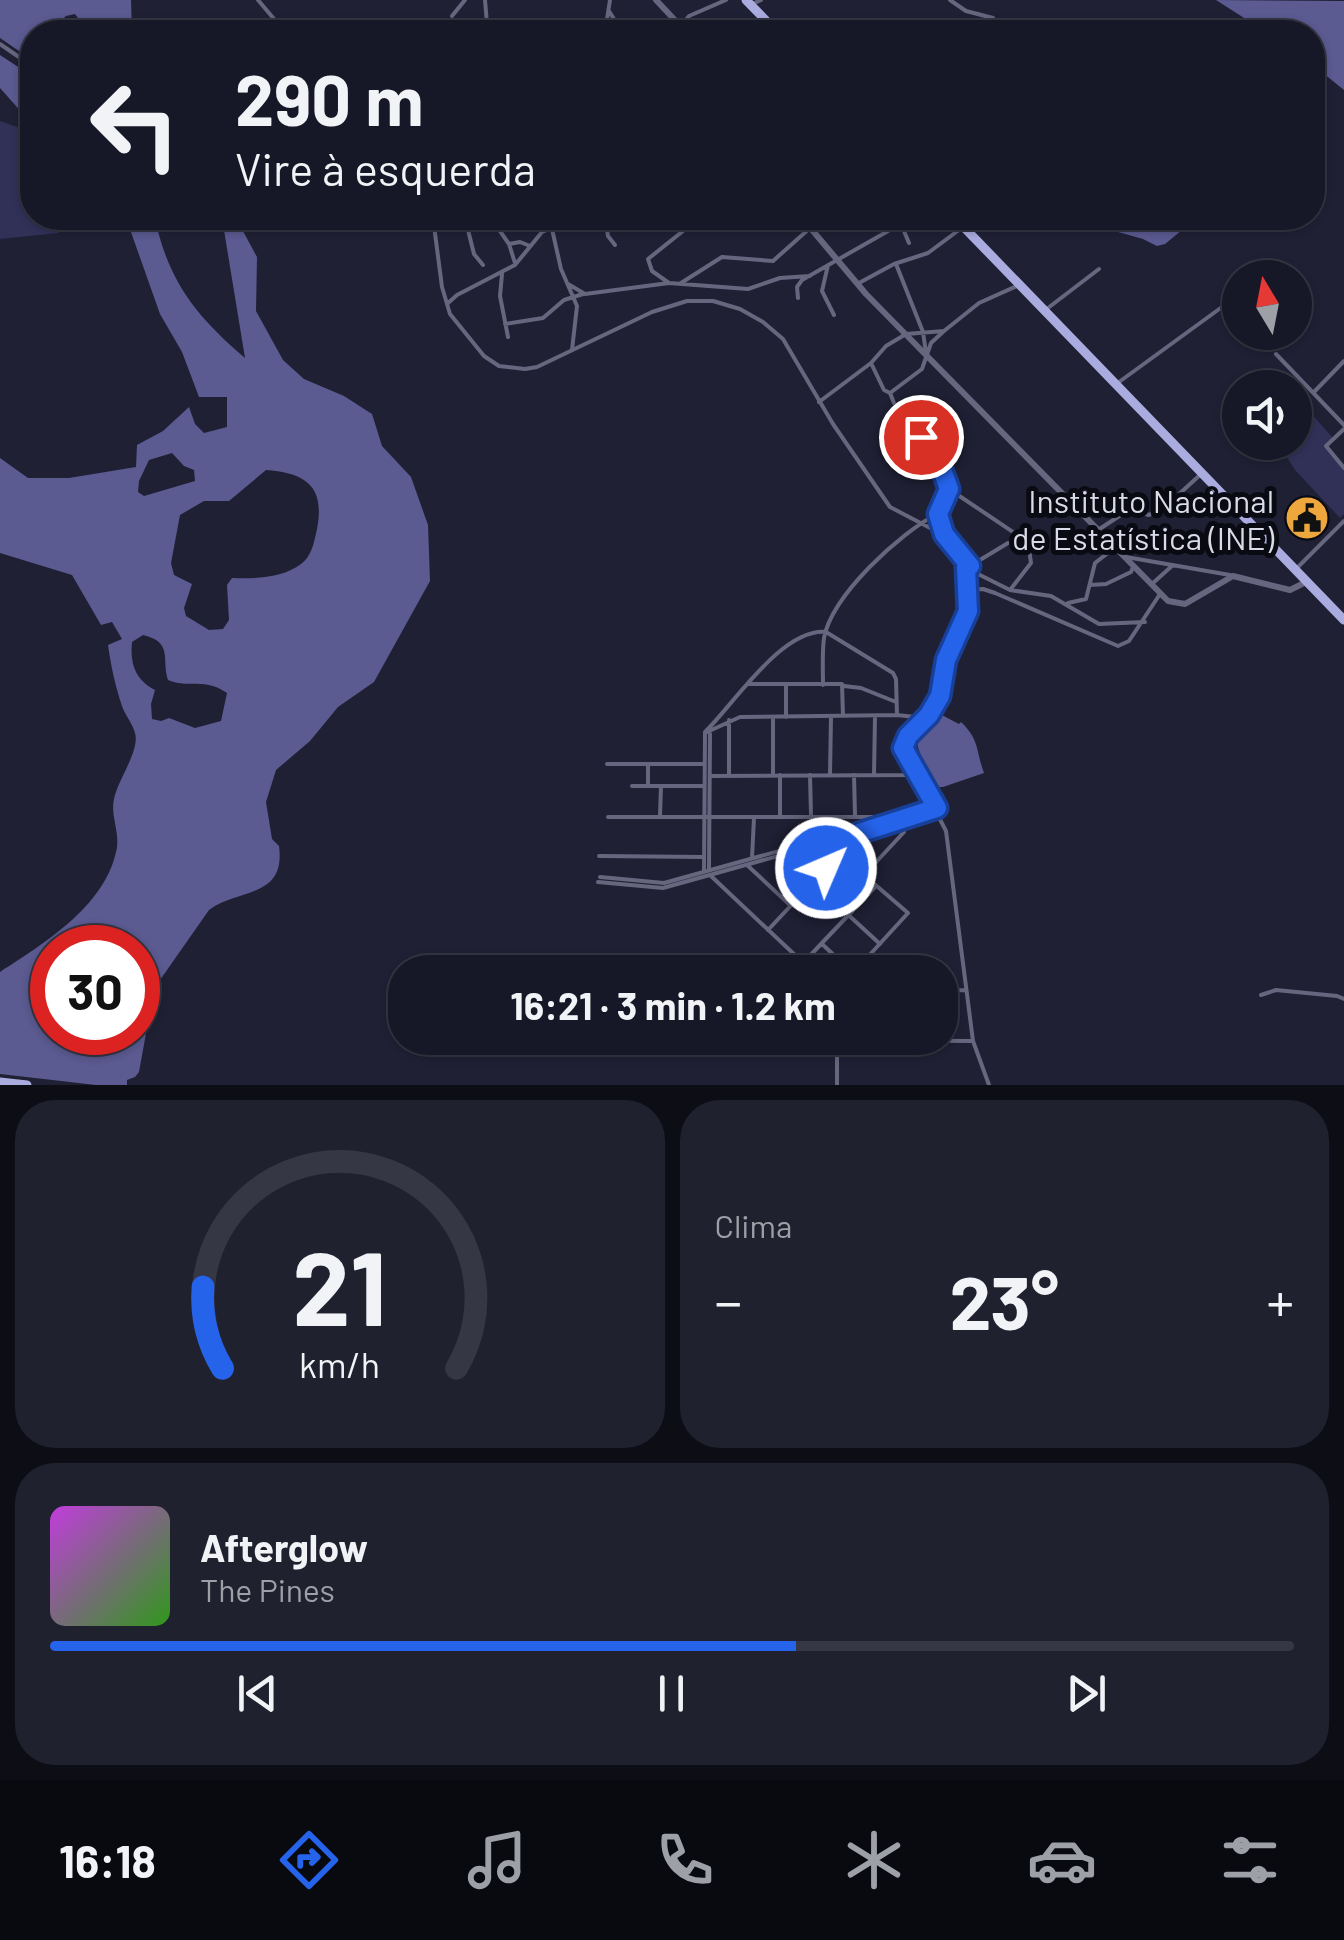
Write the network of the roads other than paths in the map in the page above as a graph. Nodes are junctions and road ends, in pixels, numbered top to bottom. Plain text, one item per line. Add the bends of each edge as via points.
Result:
1 (258, 0) edge
2 (465, 0) edge
3 (610, 0) edge
4 (656, 0) edge
5 (726, 0) edge
6 (950, 0) edge
7 (608, 10) junction
8 (452, 16) dead end
9 (276, 20) edge
10 (607, 20) edge
11 (614, 20) edge
12 (672, 20) edge
13 (686, 20) edge
14 (994, 20) edge
15 (435, 230) edge
16 (468, 230) edge
17 (499, 230) edge
18 (549, 230) edge
19 (552, 230) edge
20 (607, 230) edge
21 (683, 230) edge
22 (808, 230) edge
23 (812, 230) edge
24 (890, 230) edge
25 (904, 230) edge
26 (959, 230) edge
27 (968, 230) edge
28 (910, 242) dead end
29 (509, 244) junction
30 (615, 245) dead end
31 (530, 246) junction
32 (837, 260) junction
33 (515, 264) junction
34 (896, 264) junction
35 (483, 265) dead end
36 (828, 265) junction
37 (1099, 268) dead end
38 (502, 274) junction
39 (810, 276) junction
40 (669, 283) junction
41 (568, 284) junction
42 (680, 284) junction
43 (857, 284) junction
44 (1019, 284) junction
45 (585, 294) junction
46 (573, 296) junction
47 (798, 298) dead end
48 (447, 304) junction
49 (1222, 307) dead end
50 (1044, 311) junction
51 (834, 315) dead end
52 (505, 324) junction
53 (944, 331) junction
54 (923, 332) junction
55 (906, 334) junction
56 (508, 336) dead end
57 (572, 350) junction
58 (926, 354) junction
59 (1276, 354) dead end
60 (1344, 361) edge
61 (871, 364) junction
62 (1115, 384) junction
63 (890, 392) junction
64 (1314, 392) junction
65 (820, 402) junction
66 (1344, 427) edge
67 (1344, 468) edge
68 (1202, 474) junction
69 (949, 489) junction
70 (938, 514) junction
71 (1344, 521) edge
72 (922, 522) junction
73 (1098, 530) junction
74 (1008, 542) dead end
75 (1116, 546) junction
76 (1129, 560) junction
77 (1173, 565) junction
78 (968, 567) junction
79 (1295, 570) junction
80 (1233, 576) junction
81 (1306, 582) junction
82 (1152, 583) junction
83 (1090, 585) junction
84 (969, 590) junction
85 (1010, 590) junction
86 (1161, 593) junction
87 (1068, 603) junction
88 (1344, 620) edge
89 (1144, 622) junction
90 (826, 632) junction
91 (747, 684) junction
92 (786, 685) junction
93 (823, 685) junction
94 (844, 686) junction
95 (896, 703) junction
96 (773, 716) junction
97 (786, 716) junction
98 (832, 716) junction
99 (844, 716) junction
100 (874, 716) junction
101 (897, 716) junction
102 (729, 720) junction
103 (922, 721) junction
104 (708, 730) junction
105 (607, 764) dead end
106 (648, 764) junction
107 (704, 764) junction
108 (854, 775) junction
109 (874, 775) junction
110 (916, 775) junction
111 (710, 776) junction
112 (729, 776) junction
113 (776, 776) junction
114 (810, 776) junction
115 (830, 776) junction
116 (632, 786) dead end
117 (648, 786) junction
118 (660, 786) junction
119 (704, 786) junction
120 (936, 806) junction
121 (856, 815) junction
122 (707, 816) junction
123 (754, 816) junction
124 (780, 816) junction
125 (811, 816) junction
126 (608, 817) dead end
127 (660, 817) junction
128 (902, 819) junction
129 (859, 833) junction
130 (827, 843) junction
131 (840, 852) junction
132 (782, 854) junction
133 (599, 856) dead end
134 (704, 858) junction
135 (752, 858) junction
136 (747, 864) junction
137 (708, 872) junction
138 (865, 874) junction
139 (599, 879) dead end
140 (812, 883) junction
141 (877, 885) junction
142 (790, 906) junction
143 (848, 916) junction
144 (768, 930) junction
145 (822, 944) junction
146 (880, 944) junction
147 (872, 954) edge
148 (794, 955) edge
149 (812, 955) edge
150 (835, 955) edge
151 (966, 990) junction
152 (958, 991) edge
153 (1260, 995) dead end
154 (1344, 1000) edge
155 (958, 1041) edge
156 (974, 1042) junction
157 (837, 1055) edge
158 (0, 1082) edge
159 (26, 1085) edge
160 (837, 1085) edge
161 (989, 1085) edge

1 - 9 street
2 - 8 street
3 - 7 street
4 - 12 street
5 - 13 street
6 - 14 street
7 - 10 street
7 - 11 street
15 - 48 street
16 - 35 street
17 - 29 street
18 - 31 street
19 - 41 street
20 - 30 street
21 - 40 street via 648,258 652,271
22 - 42 street via 769,262 722,257
23 - 32 street
24 - 32 street
25 - 28 street
26 - 34 street via 928,253
27 - 44 main road
29 - 31 street
29 - 33 street
31 - 33 street
32 - 36 street
32 - 43 street
33 - 38 street
34 - 43 street
34 - 54 street
36 - 39 street
36 - 51 street via 822,290
37 - 50 street
38 - 48 street
38 - 52 street
39 - 42 street via 748,289
39 - 47 street via 799,282
40 - 42 street
40 - 45 street
41 - 45 street
41 - 46 street
43 - 55 street
44 - 50 main road
44 - 53 street via 976,305
45 - 46 street
46 - 52 street via 543,318
46 - 57 street
48 - 57 street via 475,347 506,369 537,366
49 - 62 street
50 - 62 main road
52 - 56 street
53 - 54 street
53 - 58 street
54 - 55 street
54 - 58 street
55 - 58 street
55 - 61 street
57 - 65 street via 676,303 726,304 783,339
58 - 63 street via 922,369
58 - 73 street
59 - 64 street
60 - 64 street
61 - 63 street
61 - 65 street
62 - 68 main road
63 - 69 street via 938,460
64 - 66 street
65 - 72 street via 890,507
66 - 67 street via 1326,446
68 - 73 street via 1165,508 1124,513
68 - 79 main road
69 - 70 street
69 - 85 street via 1028,542 1030,563
70 - 72 street
70 - 78 street
71 - 79 street
72 - 78 street
72 - 90 street via 855,584
73 - 75 street
74 - 78 street
75 - 76 street
75 - 83 street via 1094,563
76 - 77 street
76 - 82 street
76 - 83 street via 1131,572
77 - 80 street
77 - 82 street
78 - 84 street
78 - 85 street
79 - 81 main road
80 - 81 street via 1290,590
80 - 86 street via 1184,604
81 - 88 main road
82 - 86 street
83 - 87 street via 1086,598
84 - 89 street via 983,589 1111,645 1124,645
84 - 103 street via 938,702
85 - 87 street
86 - 89 street
87 - 89 street via 1104,626
90 - 91 street via 776,652
90 - 93 street
90 - 95 street via 894,673
91 - 92 street
91 - 104 street
92 - 93 street
92 - 97 street
93 - 94 street
94 - 95 street
94 - 99 street
95 - 101 street
96 - 97 street
96 - 102 street
96 - 113 street
97 - 98 street
98 - 99 street
98 - 115 street
99 - 100 street
100 - 101 street
100 - 109 street
101 - 103 street
102 - 104 street
102 - 112 street
103 - 110 street via 903,748
104 - 107 street
104 - 111 street
105 - 106 street
106 - 107 street
106 - 117 street
107 - 119 street
108 - 109 street
108 - 115 street
108 - 121 street
109 - 110 street
110 - 120 street
111 - 112 street
111 - 122 street
112 - 113 street
113 - 114 street
113 - 124 street
114 - 115 street
114 - 125 street
116 - 117 street
117 - 118 street
118 - 119 street
118 - 127 street
119 - 122 street
120 - 128 street
120 - 151 street via 952,866
121 - 125 street
121 - 128 street
122 - 123 street
122 - 127 street
122 - 134 street
122 - 137 street
123 - 124 street
123 - 135 street
124 - 125 street
126 - 127 street
128 - 129 street
128 - 135 street
128 - 138 street via 904,832
129 - 130 street
129 - 131 street
130 - 131 street
130 - 132 street
131 - 138 street
131 - 140 street
132 - 136 street
132 - 140 street
133 - 134 street
134 - 137 street
135 - 137 street
136 - 137 street
136 - 142 street
137 - 139 street via 656,888
137 - 144 street
138 - 141 street
140 - 142 street
140 - 143 street
141 - 143 street
141 - 146 street via 908,913
142 - 144 street
143 - 145 street
143 - 146 street
144 - 148 street
145 - 149 street
145 - 150 street
146 - 147 street
151 - 152 street
151 - 156 street
153 - 154 street via 1276,990
155 - 156 street
156 - 161 street
157 - 160 street
158 - 159 main road

